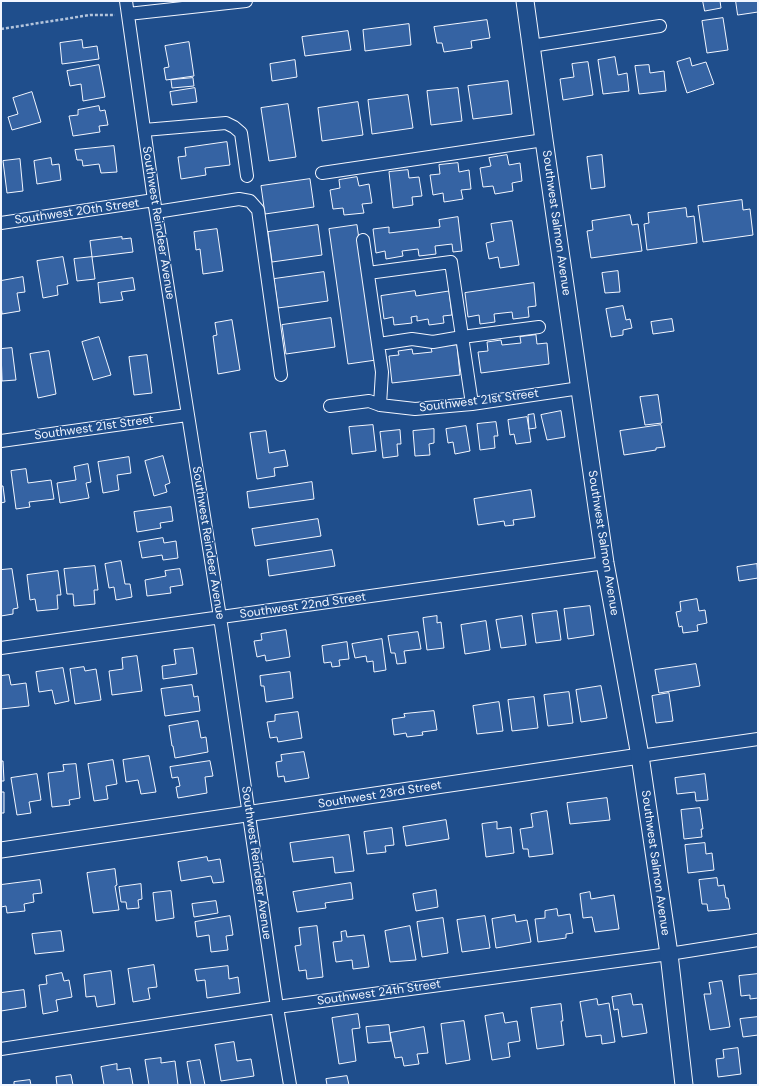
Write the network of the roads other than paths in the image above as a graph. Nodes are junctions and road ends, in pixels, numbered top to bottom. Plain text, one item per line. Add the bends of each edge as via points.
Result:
1 (126, 1) edge
2 (246, 1) edge
3 (525, 1) edge
4 (128, 14) junction
5 (660, 26) dead end
6 (531, 46) junction
7 (144, 130) junction
8 (544, 140) junction
9 (322, 173) dead end
10 (247, 176) dead end
11 (155, 206) junction
12 (1, 223) edge
13 (364, 240) dead end
14 (368, 273) junction
15 (539, 327) dead end
16 (462, 337) junction
17 (378, 344) junction
18 (281, 376) dead end
19 (580, 388) junction
20 (472, 404) junction
21 (380, 405) junction
22 (330, 406) dead end
23 (187, 415) junction
24 (1, 441) edge
25 (605, 563) junction
26 (220, 617) junction
27 (1, 648) edge
28 (758, 738) edge
29 (640, 756) junction
30 (249, 814) junction
31 (1, 850) edge
32 (758, 940) edge
33 (668, 954) junction
34 (277, 1007) junction
35 (1, 1049) edge
36 (290, 1085) edge
37 (684, 1085) edge

1 - 4 street, Southwest Reindeer Avenue
2 - 4 street
3 - 6 main road, Southwest Salmon Avenue
4 - 7 street, Southwest Reindeer Avenue
5 - 6 street
6 - 8 main road, Southwest Salmon Avenue
7 - 10 street via 226,123 241,134
7 - 11 street, Southwest Reindeer Avenue
8 - 9 street
8 - 19 main road, Southwest Salmon Avenue
11 - 12 street, Southwest 20th Street
11 - 18 street, Southwest 20th Street via 239,199 250,201 258,210
11 - 23 street, Southwest Reindeer Avenue
13 - 14 street
14 - 16 street via 451,262
14 - 17 street
15 - 16 street
16 - 17 street via 433,342 412,339
16 - 20 street
17 - 21 street via 382,372
19 - 20 street, Southwest 21st Street
19 - 25 main road, Southwest Salmon Avenue
20 - 21 street, Southwest 21st Street via 415,409
21 - 22 street, Southwest 21st Street via 369,402
23 - 24 street, Southwest 21st Street
23 - 26 street, Southwest Reindeer Avenue
25 - 26 street, Southwest 22nd Street
25 - 29 main road, Southwest Salmon Avenue
26 - 27 street, Southwest 22nd Street
26 - 30 street, Southwest Reindeer Avenue
28 - 29 street, Southwest 23rd Street
29 - 30 street, Southwest 23rd Street
29 - 33 main road, Southwest Salmon Avenue
30 - 31 street, Southwest 23rd Street
30 - 34 street, Southwest Reindeer Avenue
32 - 33 street, Southwest 24th Street
33 - 34 street, Southwest 24th Street
33 - 37 main road, Southwest Salmon Avenue
34 - 35 street, Southwest 24th Street
34 - 36 street, Southwest Reindeer Avenue

